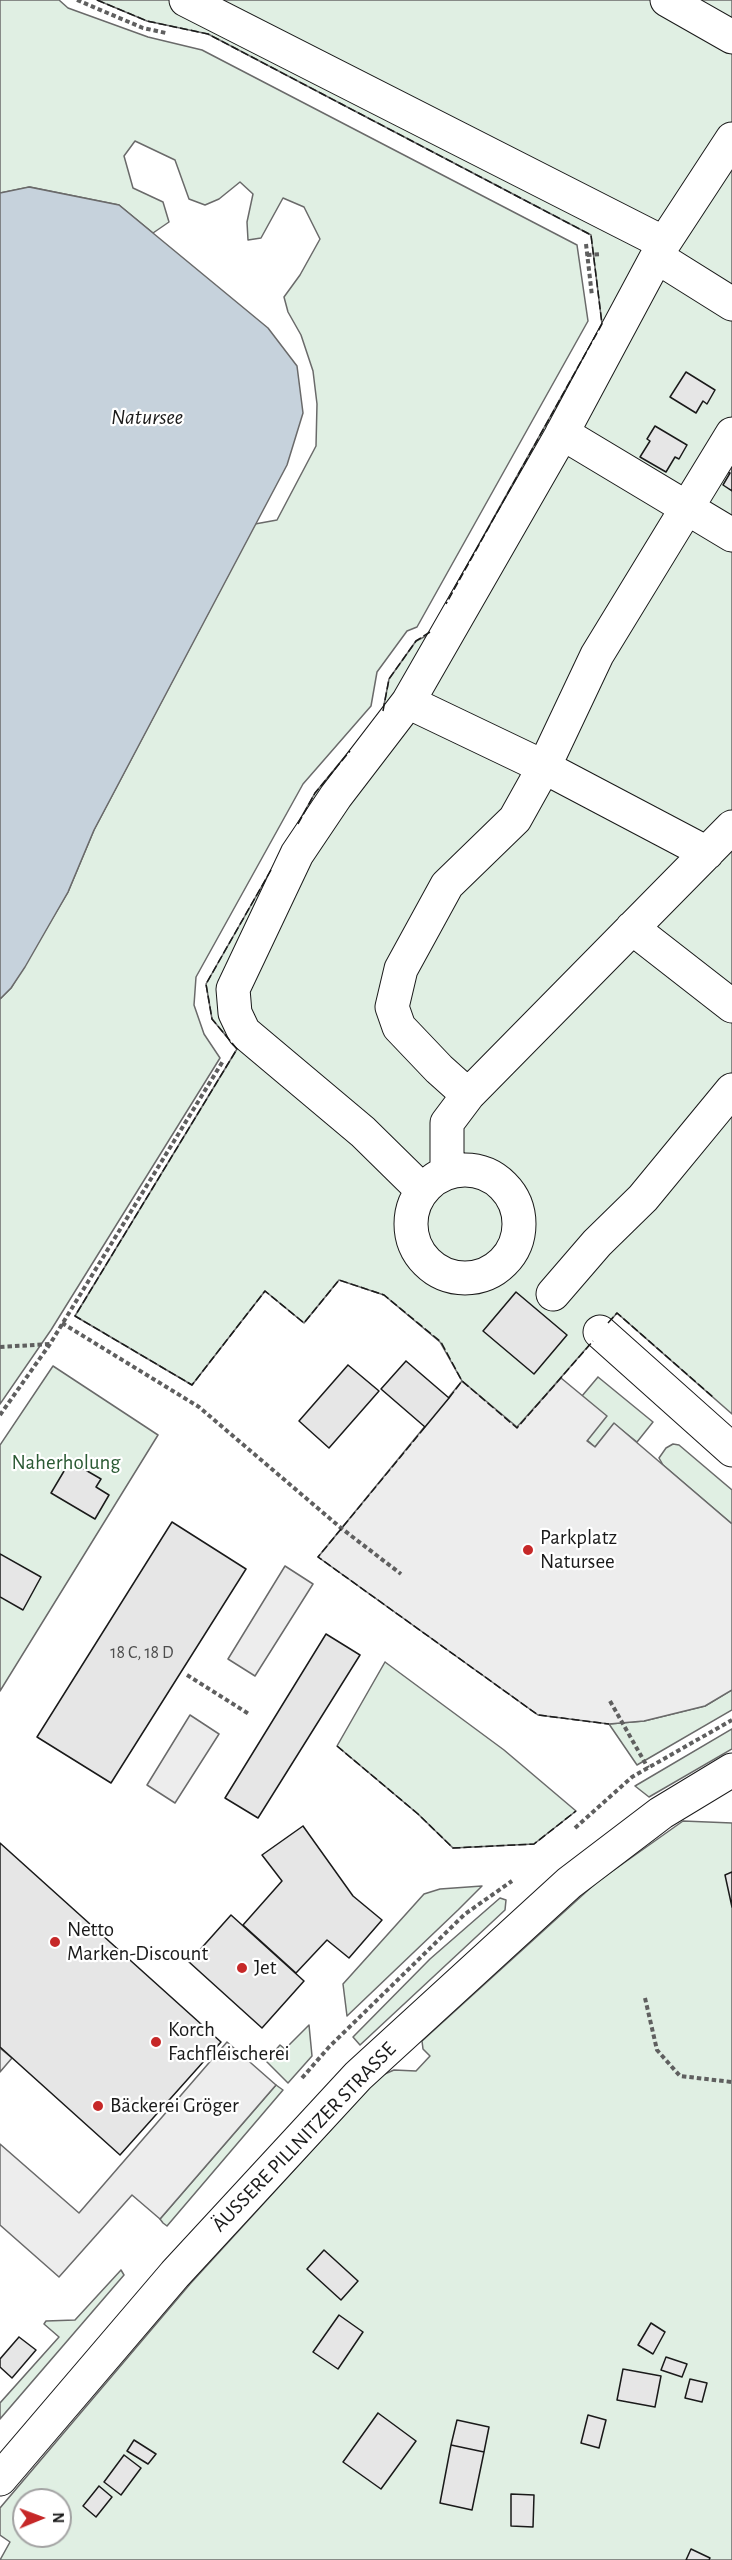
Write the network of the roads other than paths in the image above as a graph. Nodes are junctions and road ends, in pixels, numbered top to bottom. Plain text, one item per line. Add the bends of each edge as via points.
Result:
1 (186, 0) edge
2 (668, 0) edge
3 (732, 37) edge
4 (732, 139) edge
5 (660, 250) junction
6 (732, 304) edge
7 (562, 434) junction
8 (732, 434) edge
9 (685, 508) junction
10 (732, 535) edge
11 (408, 702) junction
12 (544, 767) junction
13 (732, 826) edge
14 (707, 853) junction
15 (632, 928) junction
16 (732, 1006) edge
17 (732, 1090) edge
18 (468, 1095) junction
19 (553, 1294) dead end
20 (600, 1332) dead end
21 (732, 1450) edge
22 (732, 1770) edge
23 (0, 2479) edge

1 - 5 main road
2 - 3 main road
4 - 5 main road
5 - 6 main road
5 - 7 main road
7 - 9 main road
7 - 11 main road
8 - 9 main road
9 - 10 main road
9 - 12 main road via 597,655
11 - 12 main road
11 - 18 main road via 297,854 233,988 235,1013 244,1032 363,1132 434,1181 447,1123
12 - 14 main road
12 - 18 main road via 515,819 447,885 401,969 392,1007 399,1027
13 - 14 main road
14 - 15 main road
15 - 16 main road
15 - 18 main road
17 - 19 main road via 643,1198
20 - 21 main road
22 - 23 main road, ÄUSSERE PILLNITZER STRASSE via 661,1813 570,1883 358,2076 175,2274

